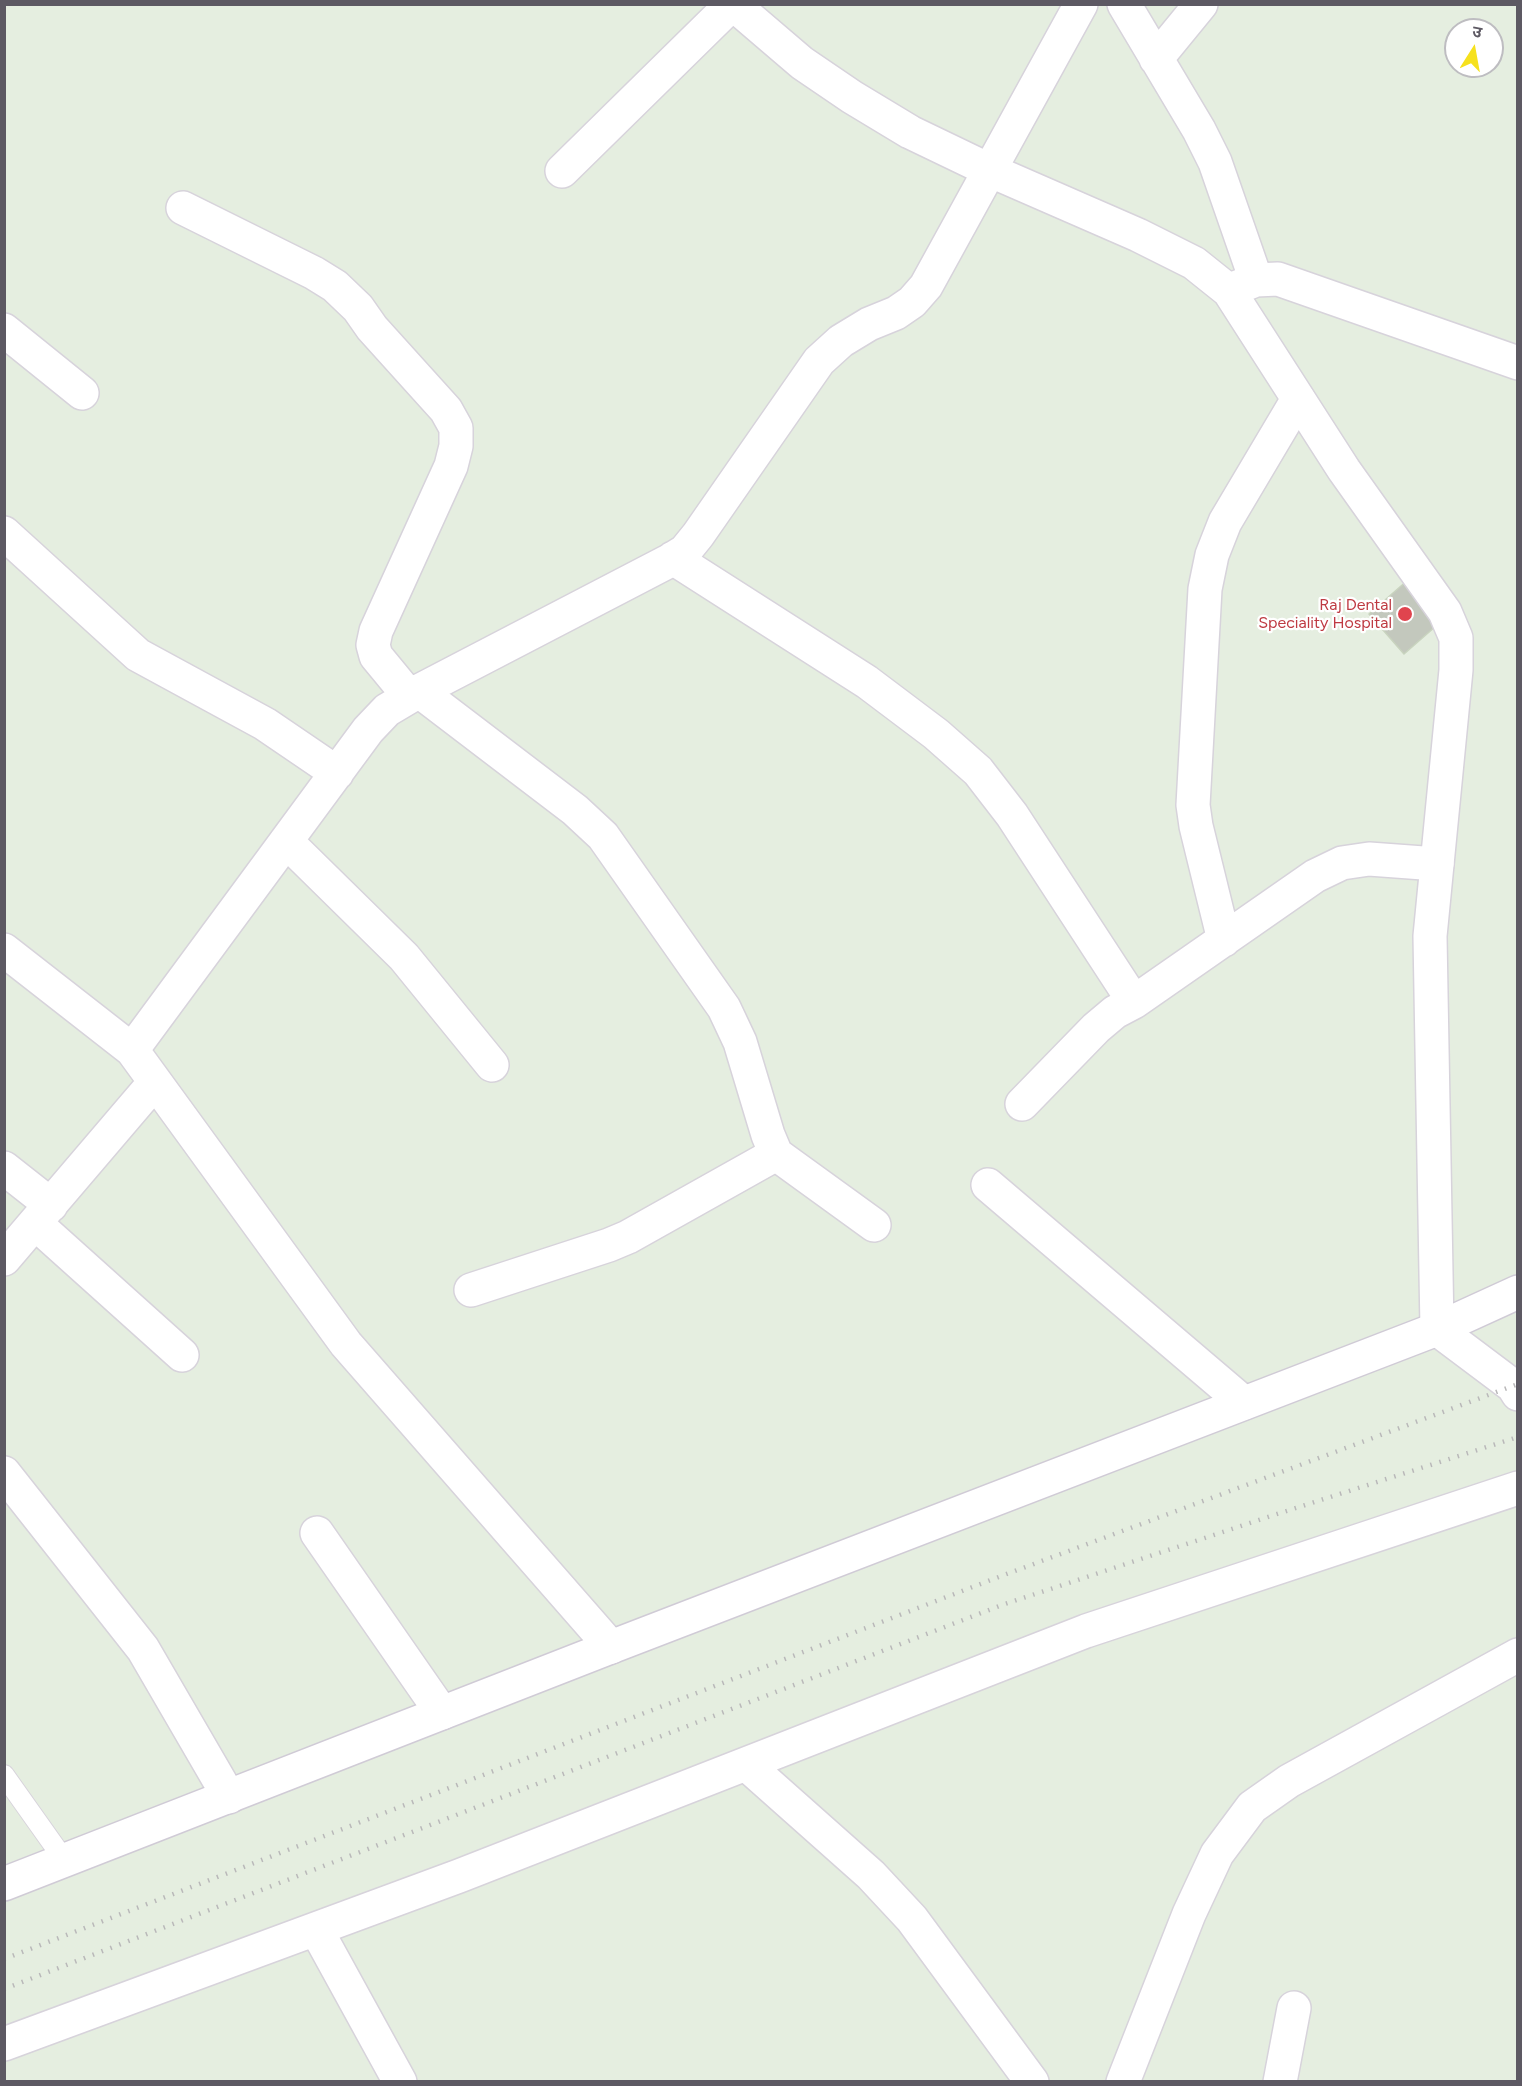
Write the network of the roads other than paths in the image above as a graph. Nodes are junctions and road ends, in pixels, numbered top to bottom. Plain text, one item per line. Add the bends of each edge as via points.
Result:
1 (732, 4) edge
2 (1081, 4) edge
3 (1124, 4) edge
4 (1201, 4) edge
5 (1156, 59) junction
6 (989, 170) junction
7 (562, 171) dead end
8 (183, 208) dead end
9 (1243, 286) junction
10 (4, 330) edge
11 (1518, 363) edge
12 (82, 393) dead end
13 (1298, 399) junction
14 (4, 533) edge
15 (673, 558) junction
16 (414, 693) junction
17 (337, 773) junction
18 (286, 841) junction
19 (1437, 864) junction
20 (1224, 940) junction
21 (4, 950) edge
22 (1134, 1002) junction
23 (132, 1050) junction
24 (492, 1065) dead end
25 (156, 1082) junction
26 (1022, 1104) dead end
27 (776, 1154) junction
28 (4, 1168) edge
29 (988, 1185) dead end
30 (43, 1214) junction
31 (874, 1225) dead end
32 (4, 1259) edge
33 (471, 1290) dead end
34 (1518, 1292) edge
35 (1437, 1329) junction
36 (182, 1355) dead end
37 (1518, 1394) edge
38 (1244, 1403) junction
39 (4, 1473) edge
40 (1518, 1488) edge
41 (316, 1533) dead end
42 (611, 1647) junction
43 (1518, 1655) edge
44 (442, 1713) junction
45 (746, 1764) junction
46 (4, 1775) edge
47 (229, 1797) junction
48 (65, 1861) junction
49 (4, 1884) edge
50 (316, 1929) junction
51 (1294, 2008) dead end
52 (4, 2044) edge
53 (400, 2082) edge
54 (1032, 2082) edge
55 (1123, 2082) edge
56 (1280, 2082) edge

1 - 6 street via 802,63 852,97 910,132
1 - 7 street
2 - 6 street
3 - 5 street
4 - 5 street
5 - 9 street via 1215,162
6 - 9 street
6 - 15 street via 926,286 912,302 841,341 819,362 698,535
8 - 16 street via 335,286 446,410 456,428 451,466 373,645 376,656
9 - 11 street via 1278,279
9 - 13 street
10 - 12 street
13 - 19 street via 1444,612 1456,638
13 - 20 street via 1225,522 1212,555 1205,589 1193,805
14 - 17 street via 138,655 265,724
15 - 16 street
15 - 22 street via 867,682 978,771 1012,815
16 - 17 street via 387,710
16 - 27 street via 575,810 603,836 724,1008 740,1042
17 - 18 street
18 - 23 street
18 - 24 street via 404,957
19 - 20 street via 1369,859 1342,863 1315,876
19 - 35 street via 1430,936
20 - 22 street
21 - 23 street
22 - 26 street via 1096,1028
23 - 25 street
25 - 30 street
25 - 42 street via 346,1344
27 - 31 street
27 - 33 street via 628,1237
28 - 30 street
29 - 38 street
30 - 32 street
30 - 36 street
34 - 35 street
35 - 37 street via 1513,1386
35 - 38 street
38 - 42 street
39 - 47 street via 143,1649
40 - 45 street via 1086,1631
41 - 44 street
42 - 44 street
43 - 55 street via 1289,1781 1252,1807 1217,1854 1189,1914
44 - 47 street
45 - 50 street
45 - 54 street via 871,1875 912,1919
46 - 48 lane
47 - 48 street
48 - 49 street
50 - 52 street
50 - 53 street
51 - 56 street

